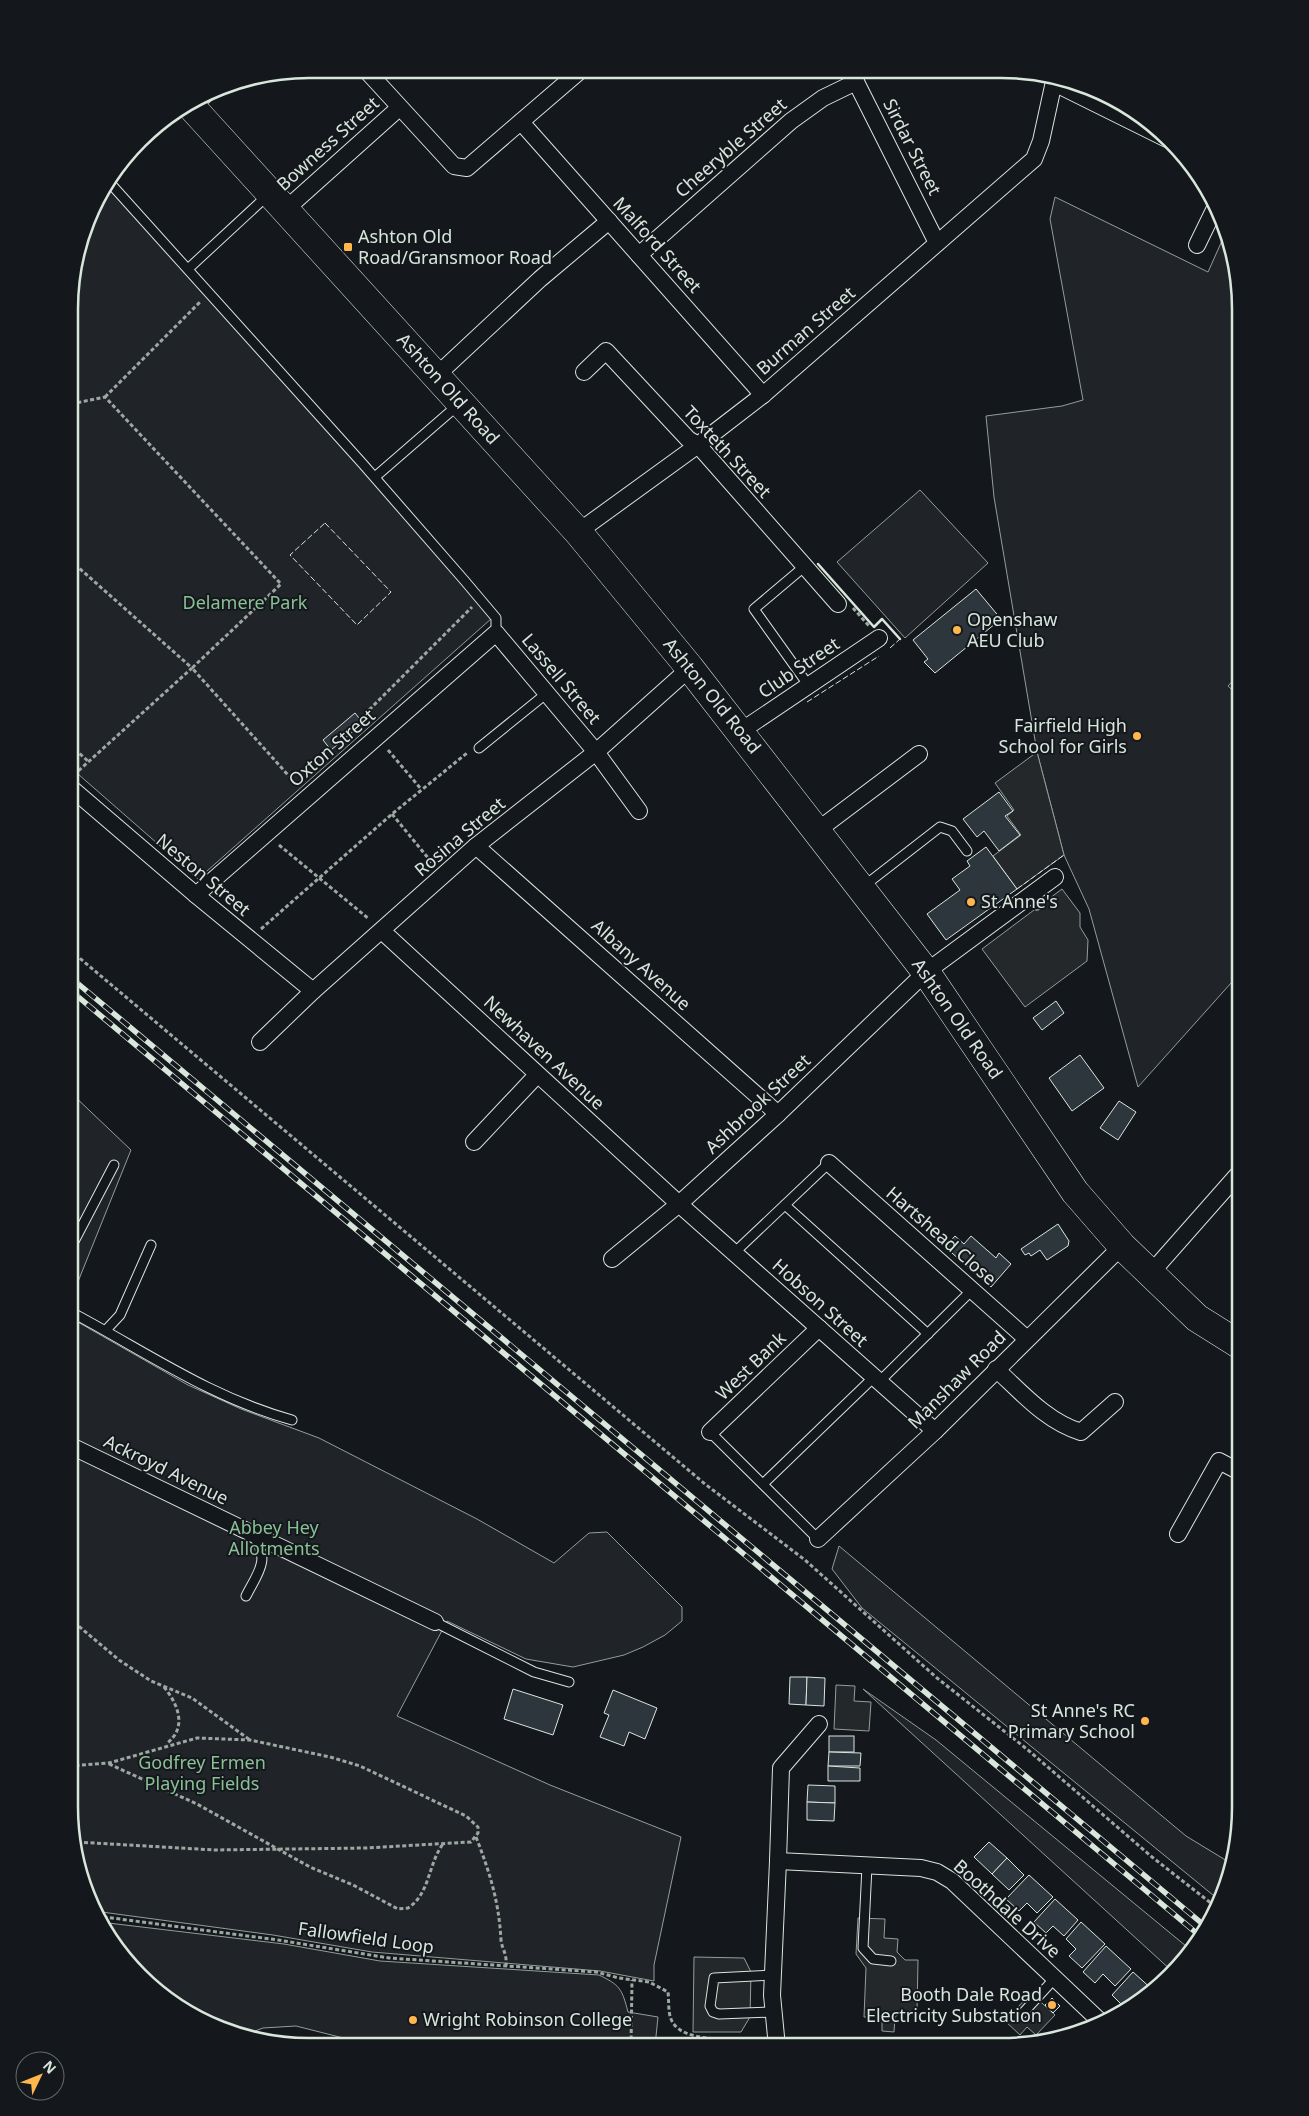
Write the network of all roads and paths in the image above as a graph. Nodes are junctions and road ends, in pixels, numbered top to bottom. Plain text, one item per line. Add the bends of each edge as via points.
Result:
1 (373, 78) edge
2 (572, 78) edge
3 (850, 78) edge
4 (854, 78) edge
5 (1054, 84) edge
6 (1072, 89) edge
7 (199, 105) edge
8 (399, 108) junction
9 (521, 122) junction
10 (1142, 126) edge
11 (112, 186) edge
12 (277, 202) junction
13 (1212, 215) edge
14 (608, 221) junction
15 (937, 243) junction
16 (1198, 245) dead end
17 (639, 255) junction
18 (188, 269) junction
19 (208, 308) dead end
20 (584, 372) dead end
21 (436, 376) junction
22 (763, 394) junction
23 (105, 397) junction
24 (78, 403) edge
25 (460, 403) junction
26 (698, 446) junction
27 (375, 477) junction
28 (578, 532) junction
29 (805, 566) junction
30 (78, 567) edge
31 (466, 600) dead end
32 (838, 604) joint
33 (496, 632) junction
34 (879, 638) joint
35 (192, 668) junction
36 (690, 668) junction
37 (809, 686) junction
38 (548, 693) junction
39 (741, 731) junction
40 (377, 736) junction
41 (479, 748) joint
42 (78, 752) edge
43 (596, 752) junction
44 (919, 754) dead end
45 (89, 762) junction
46 (78, 772) edge
47 (421, 790) junction
48 (78, 794) edge
49 (308, 796) junction
50 (639, 811) dead end
51 (392, 814) junction
52 (818, 830) junction
53 (265, 834) junction
54 (476, 846) junction
55 (967, 851) dead end
56 (443, 876) junction
57 (1055, 877) dead end
58 (319, 878) junction
59 (862, 888) junction
60 (196, 895) junction
61 (382, 931) junction
62 (249, 939) junction
63 (78, 957) edge
64 (926, 972) junction
65 (313, 990) junction
66 (260, 1042) dead end
67 (537, 1075) junction
68 (778, 1114) junction
69 (474, 1142) dead end
70 (829, 1163) joint
71 (114, 1165) dead end
72 (1232, 1181) edge
73 (679, 1204) junction
74 (785, 1205) junction
75 (78, 1235) edge
76 (150, 1244) dead end
77 (1122, 1246) junction
78 (734, 1253) junction
79 (612, 1259) dead end
80 (1150, 1274) junction
81 (972, 1290) junction
82 (78, 1316) edge
83 (819, 1328) junction
84 (106, 1330) junction
85 (928, 1334) junction
86 (1027, 1339) junction
87 (1232, 1340) edge
88 (996, 1369) junction
89 (877, 1380) junction
90 (1115, 1402) dead end
91 (292, 1420) dead end
92 (935, 1431) junction
93 (710, 1432) joint
94 (78, 1449) edge
95 (1232, 1468) edge
96 (762, 1484) junction
97 (251, 1533) junction
98 (1178, 1534) dead end
99 (818, 1539) joint
100 (246, 1596) dead end
101 (435, 1622) joint
102 (78, 1626) edge
103 (569, 1682) dead end
104 (163, 1686) junction
105 (819, 1724) dead end
106 (250, 1740) junction
107 (164, 1746) junction
108 (109, 1763) junction
109 (78, 1765) edge
110 (476, 1837) junction
111 (80, 1842) edge
112 (443, 1844) junction
113 (278, 1848) junction
114 (778, 1861) junction
115 (867, 1866) junction
116 (1211, 1902) edge
117 (105, 1917) edge
118 (891, 1961) dead end
119 (506, 1966) junction
120 (772, 1975) junction
121 (1054, 1978) junction
122 (632, 1980) junction
123 (772, 2012) junction
124 (1023, 2013) dead end
125 (1096, 2018) edge
126 (631, 2038) edge
127 (714, 2038) edge
128 (772, 2038) edge

1 - 8 street
2 - 9 street
3 - 17 street, Cheeryble Street via 791,122
4 - 15 street, Sirdar Street
5 - 15 street, Burman Street via 1034,159
6 - 10 street
7 - 12 highway, Ashton Old Road
8 - 9 street via 454,166 460,168 467,168
8 - 12 street, Bowness Street
9 - 14 street, Malford Street
11 - 18 lane
12 - 18 lane
12 - 21 highway, Ashton Old Road
13 - 16 street
14 - 17 street, Malford Street
14 - 21 street via 540,278
15 - 22 street, Burman Street
17 - 22 street, Malford Street
18 - 27 lane
19 - 23 path via 202,300
20 - 26 street, Toxteth Street via 606,351 688,440
21 - 25 highway, Ashton Old Road
22 - 26 street, Burman Street
23 - 24 path
23 - 35 path via 281,584
25 - 27 lane
25 - 28 highway, Ashton Old Road
26 - 28 street, Burman Street
26 - 29 street, Toxteth Street
27 - 33 lane via 496,618
28 - 36 highway, Ashton Old Road
29 - 32 street, Toxteth Street
29 - 37 lane via 754,609
30 - 35 path
31 - 40 path via 472,607 367,712
32 - 34 path via 853,608
33 - 38 street, Lassell Street
33 - 40 street, Oxton Street
34 - 37 street, Club Street
35 - 45 path
35 - 49 path
36 - 39 highway, Ashton Old Road
36 - 43 street, Rosina Street
37 - 39 street, Club Street
38 - 41 lane
38 - 43 street, Lassell Street
39 - 52 highway, Ashton Old Road
40 - 47 path
40 - 49 street, Oxton Street
41 - 47 path via 467,752
42 - 45 path
43 - 50 street, Lassell Street
43 - 54 street, Rosina Street
44 - 52 street
45 - 46 path
47 - 51 path
48 - 60 street, Neston Street
49 - 53 street, Oxton Street
51 - 56 path
51 - 58 path
52 - 59 highway, Ashton Old Road
53 - 58 path
53 - 60 street, Oxton Street
54 - 56 street, Rosina Street
54 - 68 street, Albany Avenue
55 - 59 lane via 952,831 940,827
56 - 61 street, Rosina Street
57 - 64 street, Ashbrook Street via 1034,900 997,928
58 - 61 path
58 - 62 path
59 - 64 highway, Ashton Old Road
60 - 62 street, Neston Street
61 - 65 street, Rosina Street
61 - 67 street, Newhaven Avenue
62 - 65 street, Neston Street
63 - 116 path via 705,1484 805,1560 937,1678
64 - 68 street, Ashbrook Street
64 - 77 highway, Ashton Old Road via 1075,1192
65 - 66 street, Rosina Street
67 - 69 street
67 - 73 street, Newhaven Avenue
68 - 73 street, Ashbrook Street
70 - 74 lane
70 - 81 street, Hartshead Close
71 - 75 lane
72 - 80 street
73 - 78 street, Hobson Street
73 - 79 street, Ashbrook Street
74 - 78 lane
74 - 85 lane
76 - 84 lane via 120,1315
77 - 80 highway, Ashton Old Road
77 - 86 street, Manshaw Road
78 - 83 street, Hobson Street
80 - 87 highway, Ashton Old Road via 1197,1318
81 - 85 lane
81 - 86 street, Hartshead Close
82 - 84 lane
83 - 89 street, Hobson Street
83 - 93 street, West Bank
84 - 91 lane via 190,1380 257,1410
85 - 89 lane
86 - 88 street, Manshaw Road
88 - 90 street via 1053,1419 1081,1432
88 - 92 street, Manshaw Road
89 - 92 street, Hobson Street
89 - 96 lane
92 - 99 street, Manshaw Road
93 - 96 lane
94 - 97 street, Ackroyd Avenue
95 - 98 street via 1219,1461
96 - 99 lane
97 - 100 lane via 260,1544 263,1564
97 - 101 street, Ackroyd Avenue
101 - 103 lane via 534,1672
102 - 104 path via 119,1660
104 - 106 path via 192,1698
104 - 107 path via 178,1708 179,1722 177,1732
105 - 114 street via 781,1768
106 - 107 path via 197,1738
106 - 110 path via 360,1766 466,1816 478,1827
107 - 108 path
108 - 109 path
108 - 113 path via 162,1786
110 - 112 path via 471,1842
110 - 119 path via 492,1878 501,1941 507,1953
111 - 113 path via 214,1850
112 - 113 path
112 - 113 path via 431,1864 421,1895 408,1908 398,1909 353,1885 294,1860
114 - 115 street, Boothdale Drive
114 - 120 street
115 - 118 lane via 863,1948 873,1959
115 - 121 street, Boothdale Drive via 921,1868 937,1872 952,1881
117 - 119 path, Fallowfield Loop via 389,1958
119 - 122 path, Fallowfield Loop via 596,1972
120 - 123 street
120 - 123 lane via 714,1978 710,2006 719,2014
121 - 124 lane
121 - 125 street, Boothdale Drive
122 - 126 path
122 - 127 path, Fallowfield Loop via 649,1982 668,1992 671,2020 682,2032
123 - 128 street

